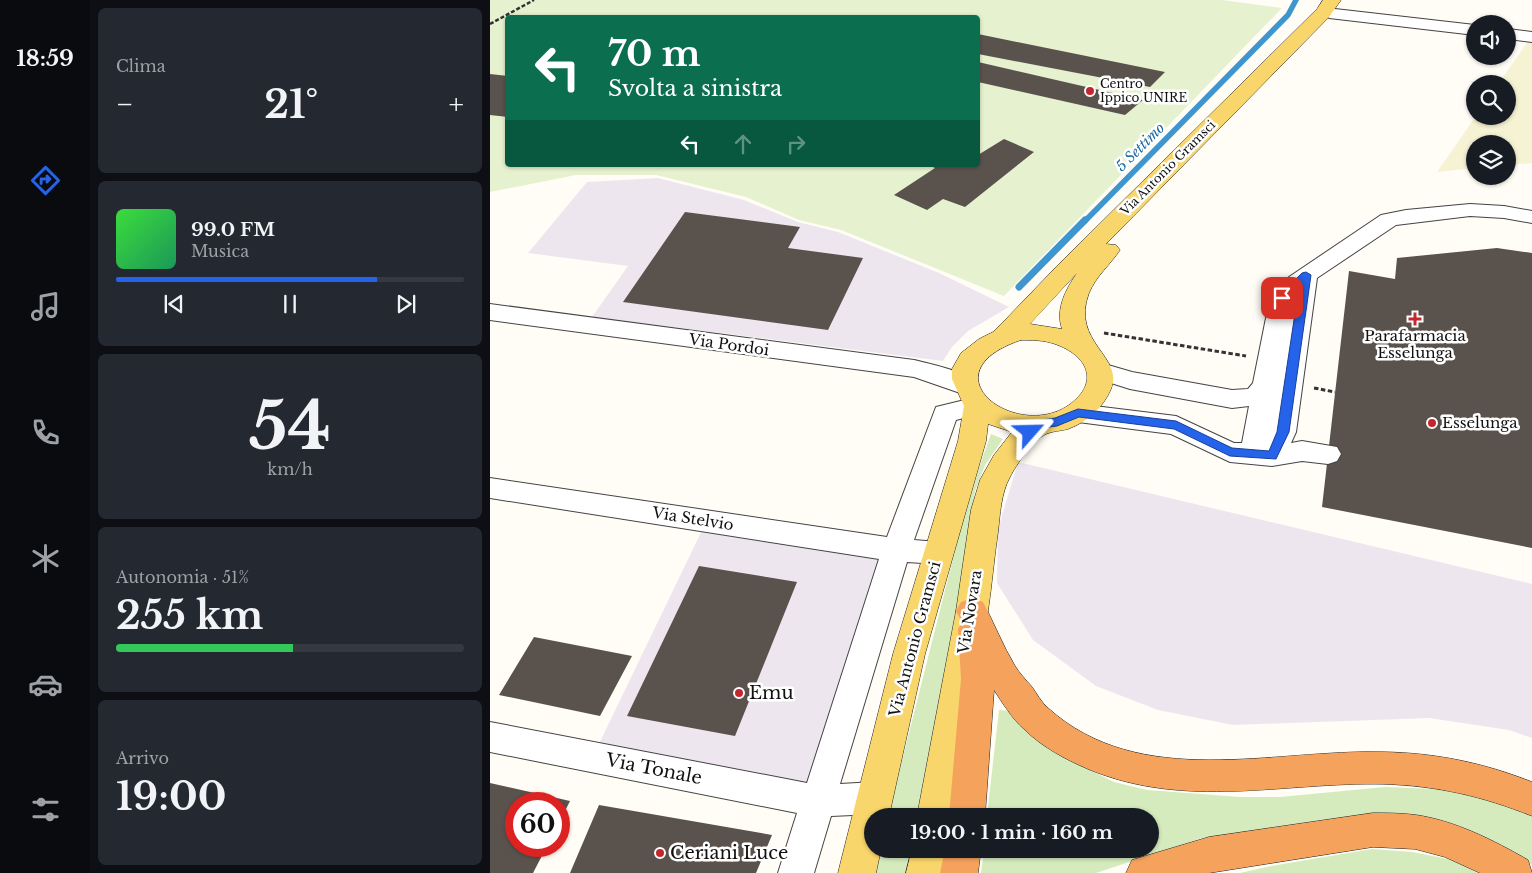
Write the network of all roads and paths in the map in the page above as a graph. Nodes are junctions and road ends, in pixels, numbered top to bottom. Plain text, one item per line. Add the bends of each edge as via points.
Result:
1 (534, 0) edge
2 (1337, 5) edge
3 (506, 15) edge
4 (505, 16) edge
5 (490, 24) edge
6 (1466, 28) edge
7 (1516, 35) edge
8 (1532, 37) edge
9 (1532, 218) edge
10 (1306, 275) junction
11 (490, 312) edge
12 (1003, 336) junction
13 (1164, 342) dead end
14 (1086, 350) junction
15 (1232, 354) dead end
16 (1101, 371) junction
17 (1265, 386) junction
18 (972, 396) junction
19 (1078, 413) junction
20 (1039, 424) junction
21 (1252, 454) junction
22 (1328, 454) dead end
23 (490, 488) edge
24 (897, 550) junction
25 (938, 553) junction
26 (972, 610) junction
27 (490, 737) edge
28 (875, 798) junction
29 (1532, 798) edge
30 (818, 801) junction
31 (937, 808) edge
32 (968, 808) edge
33 (928, 858) edge
34 (962, 858) edge
35 (796, 873) edge
36 (857, 873) edge
37 (925, 873) edge
38 (959, 873) edge
39 (1145, 873) edge
40 (1514, 873) edge

1 - 3 path
2 - 6 street
2 - 12 main road, Via Antonio Gramsci via 1323,13
2 - 14 main road, Via Antonio Gramsci via 1096,263 1078,291 1073,310 1073,327
4 - 5 path
7 - 8 street
9 - 10 street via 1470,210 1389,220
10 - 17 street via 1282,298
10 - 21 street via 1283,432
11 - 18 street, Via Pordoi via 927,370
12 - 14 main road via 1041,332 1066,338
12 - 18 main road via 988,342 974,355 965,370
13 - 15 path
14 - 16 main road
16 - 17 street via 1130,380 1232,399 1255,397
16 - 19 main road via 1094,398
17 - 21 street
18 - 20 main road via 995,416 1015,423
18 - 24 street via 946,413
18 - 25 main road, Via Antonio Gramsci via 972,441
19 - 20 main road via 1057,422
19 - 21 street via 1176,425
20 - 26 main road, Via Novara via 1021,440 994,480 980,542
21 - 22 street via 1302,451
23 - 24 street, Via Stelvio
24 - 25 street, Via Stelvio
24 - 30 street
25 - 28 main road, Via Antonio Gramsci via 909,654
26 - 29 highway via 1002,674 1036,719 1062,740 1126,768 1170,776 1206,777 1381,768 1436,771 1475,777
26 - 31 main road, Via Novara
26 - 32 highway via 978,679
27 - 30 street, Via Tonale
28 - 30 street, Via Tonale
28 - 36 main road, Via Antonio Gramsci
30 - 35 street
33 - 37 main road
34 - 38 highway
39 - 40 highway via 1209,855 1373,830 1415,832 1445,839 1483,854

